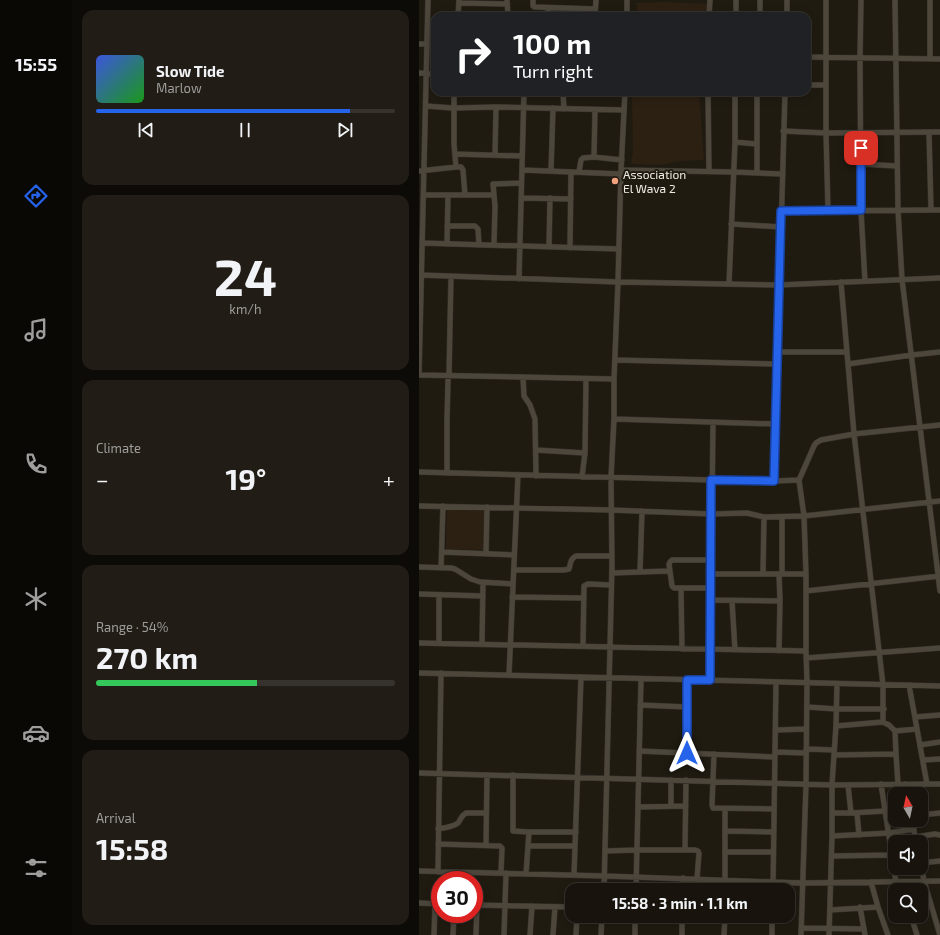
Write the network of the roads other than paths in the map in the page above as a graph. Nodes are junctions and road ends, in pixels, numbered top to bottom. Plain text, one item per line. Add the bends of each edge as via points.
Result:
1 (428, 0) edge
2 (533, 0) edge
3 (596, 0) edge
4 (627, 0) edge
5 (710, 0) edge
6 (736, 0) edge
7 (760, 0) edge
8 (787, 0) edge
9 (826, 0) edge
10 (861, 0) edge
11 (895, 0) edge
12 (930, 0) edge
13 (459, 2) edge
14 (507, 2) edge
15 (548, 8) junction
16 (595, 9) joint
17 (458, 12) edge
18 (508, 12) edge
19 (548, 12) edge
20 (627, 12) edge
21 (709, 12) edge
22 (736, 12) edge
23 (760, 12) edge
24 (787, 12) edge
25 (419, 44) edge
26 (427, 44) junction
27 (811, 57) edge
28 (825, 58) junction
29 (860, 58) junction
30 (896, 58) junction
31 (929, 59) junction
32 (940, 59) edge
33 (419, 74) edge
34 (427, 74) junction
35 (431, 74) edge
36 (811, 85) edge
37 (826, 85) junction
38 (454, 96) edge
39 (524, 96) edge
40 (563, 96) edge
41 (625, 96) edge
42 (708, 96) edge
43 (735, 96) edge
44 (757, 96) edge
45 (785, 96) edge
46 (426, 106) junction
47 (496, 107) junction
48 (453, 108) junction
49 (524, 108) junction
50 (553, 108) junction
51 (564, 109) junction
52 (595, 110) junction
53 (624, 110) junction
54 (783, 130) junction
55 (929, 132) junction
56 (940, 132) edge
57 (826, 133) junction
58 (860, 133) junction
59 (897, 133) junction
60 (735, 142) junction
61 (757, 144) junction
62 (455, 154) junction
63 (495, 155) junction
64 (522, 156) junction
65 (594, 157) junction
66 (622, 160) junction
67 (861, 164) junction
68 (897, 166) junction
69 (456, 167) junction
70 (522, 170) junction
71 (421, 171) edge
72 (551, 171) junction
73 (571, 172) junction
74 (579, 172) junction
75 (621, 172) junction
76 (709, 172) junction
77 (734, 172) junction
78 (757, 173) junction
79 (783, 174) junction
80 (521, 183) junction
81 (423, 195) junction
82 (448, 195) junction
83 (465, 195) junction
84 (494, 195) junction
85 (521, 198) junction
86 (550, 198) junction
87 (571, 199) junction
88 (861, 210) junction
89 (898, 210) junction
90 (931, 210) junction
91 (940, 210) edge
92 (781, 211) junction
93 (828, 211) junction
94 (731, 224) junction
95 (447, 226) junction
96 (781, 227) junction
97 (422, 243) junction
98 (447, 244) junction
99 (479, 245) junction
100 (494, 246) junction
101 (520, 246) junction
102 (549, 247) junction
103 (570, 248) junction
104 (619, 249) junction
105 (420, 275) edge
106 (451, 276) junction
107 (940, 278) edge
108 (519, 279) junction
109 (902, 279) junction
110 (865, 281) junction
111 (618, 282) junction
112 (841, 282) junction
113 (940, 282) edge
114 (729, 284) junction
115 (779, 285) junction
116 (420, 305) edge
117 (777, 352) junction
118 (847, 352) junction
119 (940, 352) edge
120 (419, 353) edge
121 (912, 355) junction
122 (615, 360) junction
123 (777, 364) junction
124 (848, 364) junction
125 (449, 375) junction
126 (523, 377) junction
127 (586, 378) junction
128 (614, 379) junction
129 (614, 419) junction
130 (713, 422) junction
131 (775, 424) junction
132 (940, 425) edge
133 (921, 427) junction
134 (854, 434) junction
135 (536, 450) junction
136 (585, 453) junction
137 (419, 472) edge
138 (447, 473) junction
139 (518, 475) junction
140 (536, 476) junction
141 (582, 477) junction
142 (611, 477) junction
143 (711, 480) junction
144 (799, 480) junction
145 (774, 481) junction
146 (940, 501) edge
147 (929, 502) junction
148 (419, 506) edge
149 (443, 506) junction
150 (487, 507) junction
151 (516, 508) junction
152 (611, 510) junction
153 (863, 510) junction
154 (642, 511) junction
155 (711, 514) junction
156 (803, 516) junction
157 (764, 517) junction
158 (782, 517) junction
159 (442, 552) junction
160 (486, 554) junction
161 (514, 555) junction
162 (612, 556) junction
163 (711, 560) junction
164 (419, 567) edge
165 (441, 568) junction
166 (514, 570) junction
167 (669, 571) junction
168 (640, 572) junction
169 (612, 573) junction
170 (711, 574) junction
171 (763, 574) junction
172 (781, 574) junction
173 (806, 574) junction
174 (939, 576) edge
175 (483, 582) junction
176 (513, 584) junction
177 (871, 584) junction
178 (611, 585) junction
179 (681, 588) junction
180 (711, 588) junction
181 (806, 591) junction
182 (940, 591) edge
183 (419, 594) edge
184 (439, 595) junction
185 (483, 596) junction
186 (512, 597) junction
187 (583, 598) junction
188 (711, 600) junction
189 (732, 601) junction
190 (779, 601) junction
191 (419, 643) edge
192 (439, 643) junction
193 (482, 644) junction
194 (510, 645) junction
195 (583, 646) junction
196 (611, 647) junction
197 (940, 648) edge
198 (682, 649) junction
199 (711, 649) junction
200 (735, 650) junction
201 (779, 651) junction
202 (806, 651) junction
203 (879, 653) junction
204 (806, 658) junction
205 (419, 673) edge
206 (441, 673) junction
207 (509, 675) junction
208 (581, 677) junction
209 (610, 678) junction
210 (641, 679) junction
211 (687, 680) junction
212 (710, 680) junction
213 (777, 682) junction
214 (807, 683) junction
215 (837, 684) junction
216 (883, 685) junction
217 (909, 685) junction
218 (940, 686) edge
219 (640, 705) junction
220 (687, 707) junction
221 (807, 707) junction
222 (837, 709) junction
223 (883, 709) junction
224 (940, 715) edge
225 (915, 717) junction
226 (883, 722) junction
227 (836, 726) junction
228 (806, 729) junction
229 (917, 729) junction
230 (776, 730) junction
231 (895, 731) junction
232 (940, 742) edge
233 (920, 745) junction
234 (639, 751) junction
235 (806, 751) junction
236 (687, 753) junction
237 (834, 753) junction
238 (714, 754) junction
239 (896, 754) junction
240 (775, 755) junction
241 (940, 759) edge
242 (923, 760) junction
243 (419, 773) edge
244 (439, 773) junction
245 (487, 775) junction
246 (513, 775) junction
247 (577, 777) junction
248 (607, 778) junction
249 (638, 779) junction
250 (671, 780) junction
251 (686, 780) junction
252 (713, 781) junction
253 (775, 783) junction
254 (806, 784) junction
255 (881, 784) junction
256 (898, 784) junction
257 (905, 784) junction
258 (927, 784) junction
259 (940, 784) edge
260 (832, 785) junction
261 (848, 785) junction
262 (906, 787) edge
263 (671, 806) junction
264 (685, 806) junction
265 (638, 807) junction
266 (725, 809) junction
267 (774, 809) junction
268 (885, 811) junction
269 (486, 813) junction
270 (833, 813) junction
271 (854, 813) junction
272 (940, 813) edge
273 (928, 814) edge
274 (439, 829) junction
275 (914, 829) joint
276 (725, 831) junction
277 (529, 832) junction
278 (576, 832) junction
279 (774, 832) junction
280 (889, 833) junction
281 (859, 835) junction
282 (915, 835) edge
283 (940, 835) edge
284 (832, 836) junction
285 (928, 836) edge
286 (438, 844) junction
287 (486, 845) junction
288 (528, 846) junction
289 (575, 846) junction
290 (637, 850) junction
291 (685, 850) junction
292 (605, 851) junction
293 (725, 852) junction
294 (773, 852) junction
295 (888, 855) edge
296 (832, 856) junction
297 (940, 861) edge
298 (928, 863) edge
299 (419, 871) edge
300 (438, 871) edge
301 (431, 872) edge
302 (483, 873) edge
303 (503, 873) junction
304 (526, 874) junction
305 (574, 875) junction
306 (895, 875) edge
307 (924, 875) edge
308 (605, 876) junction
309 (636, 877) junction
310 (683, 878) junction
311 (697, 879) junction
312 (725, 880) junction
313 (925, 881) junction
314 (940, 881) edge
315 (773, 882) junction
316 (802, 882) junction
317 (831, 882) junction
318 (871, 882) junction
319 (896, 882) junction
320 (604, 883) edge
321 (636, 883) edge
322 (683, 883) edge
323 (419, 903) edge
324 (431, 904) edge
325 (483, 905) edge
326 (505, 905) junction
327 (532, 906) junction
328 (555, 907) junction
329 (565, 907) edge
330 (860, 907) junction
331 (878, 907) junction
332 (830, 910) junction
333 (436, 923) edge
334 (454, 923) edge
335 (476, 923) edge
336 (577, 923) edge
337 (602, 923) edge
338 (635, 923) edge
339 (682, 923) edge
340 (725, 923) edge
341 (773, 923) edge
342 (913, 923) edge
343 (801, 928) junction
344 (829, 929) junction
345 (864, 929) junction
346 (434, 935) edge
347 (453, 935) edge
348 (476, 935) edge
349 (504, 935) edge
350 (530, 935) edge
351 (553, 935) edge
352 (576, 935) edge
353 (601, 935) edge
354 (635, 935) edge
355 (683, 935) edge
356 (724, 935) edge
357 (772, 935) edge
358 (801, 935) edge
359 (829, 935) edge
360 (865, 935) edge
361 (888, 935) edge
362 (917, 935) edge
363 (940, 935) edge

1 - 26 street
2 - 15 street via 533,6
3 - 16 street
4 - 20 street
5 - 21 street
6 - 22 street
7 - 23 street
8 - 24 street
9 - 28 street
10 - 29 street
11 - 30 street
12 - 31 street
13 - 14 street
13 - 17 street
14 - 18 street
15 - 16 street
15 - 19 street
25 - 26 street
26 - 34 street
27 - 28 street
28 - 29 street
28 - 37 street
29 - 30 street
29 - 58 street
30 - 31 street
30 - 59 street
31 - 32 street
33 - 34 street
34 - 35 street
34 - 46 street
36 - 37 street
37 - 57 street
38 - 48 street
39 - 49 street
40 - 51 street
41 - 53 street
42 - 76 street
43 - 60 street
44 - 61 street
45 - 54 street
46 - 48 street
46 - 71 street
47 - 48 street
47 - 49 street
47 - 63 street
48 - 62 street
49 - 50 street
49 - 64 street
50 - 51 street
50 - 72 street
51 - 52 street
52 - 53 street
52 - 65 street
53 - 66 street
54 - 57 street
54 - 79 street
55 - 56 street
55 - 59 street
55 - 90 street
57 - 58 street
57 - 93 street
58 - 59 street
58 - 67 street
59 - 68 street
60 - 61 street
60 - 77 street
61 - 78 street
62 - 63 street
62 - 69 street
63 - 64 street
64 - 70 street
65 - 66 street
65 - 74 street via 582,158
66 - 75 street
67 - 68 street
67 - 88 street
68 - 89 street
69 - 71 street
69 - 83 street via 463,170
70 - 72 street
70 - 80 street
71 - 81 street
72 - 73 street
73 - 74 street
73 - 87 street
74 - 75 street
75 - 76 street
75 - 104 street
76 - 77 street
77 - 78 street
77 - 94 street
78 - 79 street
79 - 92 street
80 - 84 street via 493,184
80 - 85 street
81 - 82 street
81 - 97 street
82 - 83 street
82 - 95 street
83 - 84 street
84 - 100 street
85 - 86 street
85 - 101 street
86 - 87 street
86 - 102 street
87 - 103 street
88 - 89 street
88 - 93 street
88 - 110 street
89 - 90 street
89 - 109 street
90 - 91 street
92 - 93 street
92 - 96 street
94 - 96 street
94 - 114 street
95 - 98 street
95 - 99 street via 475,226 478,229
96 - 115 street
97 - 98 street
97 - 105 street
98 - 99 street
99 - 100 street
100 - 101 street
101 - 102 street
101 - 108 street
102 - 103 street
103 - 104 street
104 - 111 street
105 - 106 street
105 - 116 street
106 - 108 street
106 - 125 street
107 - 109 street
107 - 113 street
108 - 111 street
109 - 110 street
109 - 121 street
110 - 112 street
111 - 114 street
111 - 122 street
112 - 115 street
112 - 118 street
114 - 115 street
115 - 117 street
116 - 120 street
117 - 118 street
117 - 123 street
118 - 124 street
119 - 121 street
120 - 125 street via 419,374
121 - 124 street
121 - 133 street
122 - 123 street
122 - 128 street
123 - 131 street
124 - 134 street
125 - 126 street
125 - 138 street
126 - 127 street
126 - 135 street via 524,396 535,419
127 - 128 street
127 - 136 street
128 - 129 street
129 - 130 street
129 - 142 street
130 - 131 street
130 - 143 street
131 - 145 street
132 - 133 street
133 - 134 street
133 - 147 street
134 - 144 street via 816,443
134 - 153 street
135 - 136 street
135 - 140 street
136 - 141 street
137 - 138 street
138 - 139 street
139 - 140 street
139 - 151 street
140 - 141 street
141 - 142 street
142 - 143 street
142 - 152 street
143 - 145 street
143 - 155 street
144 - 145 street
144 - 156 street
146 - 147 street
147 - 153 street
147 - 174 street
148 - 149 street
149 - 150 street
149 - 159 street
150 - 151 street
150 - 160 street
151 - 152 street
151 - 161 street
152 - 154 street
152 - 162 street
153 - 156 street
153 - 177 street
154 - 155 street
154 - 168 street
155 - 157 street via 747,514
155 - 163 street
156 - 158 street
156 - 173 street
157 - 158 street
157 - 171 street
158 - 172 street
159 - 160 street
159 - 165 street
160 - 161 street
161 - 166 street
162 - 166 street via 575,556 570,561 569,568 564,570
162 - 169 street
163 - 167 street via 672,560
163 - 170 street
164 - 165 street
165 - 175 street via 455,569 475,581
166 - 176 street
167 - 168 street
167 - 179 street via 673,588
168 - 169 street
169 - 178 street
170 - 171 street
170 - 180 street
171 - 172 street
172 - 173 street
172 - 190 street
173 - 181 street
174 - 177 street
174 - 182 street
175 - 176 street
175 - 185 street
176 - 186 street
177 - 181 street
177 - 203 street
178 - 187 street via 585,584
178 - 196 street
179 - 180 street
179 - 198 street
180 - 188 street
181 - 202 street
183 - 184 street
184 - 185 street
184 - 192 street
185 - 193 street
186 - 187 street
186 - 194 street
187 - 195 street
188 - 189 street
188 - 199 street
189 - 190 street
189 - 200 street
190 - 201 street
191 - 192 street
192 - 193 street
193 - 194 street
194 - 195 street
194 - 207 street
195 - 196 street
196 - 198 street
196 - 209 street
197 - 203 street
198 - 199 street
199 - 200 street
199 - 212 street
200 - 201 street
201 - 202 street
202 - 204 street
203 - 204 street
203 - 216 street
204 - 214 street
205 - 206 street
206 - 207 street
206 - 244 street
207 - 208 street
208 - 209 street
208 - 247 street
209 - 210 street
209 - 248 street
210 - 211 street
210 - 219 street
211 - 212 street
211 - 220 street
212 - 213 street
213 - 214 street
213 - 230 street
214 - 215 street
214 - 221 street
215 - 216 street
215 - 222 street
216 - 217 street
216 - 223 street
217 - 218 street
217 - 225 street
219 - 220 street
219 - 234 street
220 - 236 street
221 - 222 street
221 - 228 street
222 - 223 street
222 - 227 street
223 - 226 street
224 - 225 street
225 - 229 street
226 - 227 street
226 - 231 street
227 - 237 street
228 - 230 street
228 - 235 street
229 - 231 street
229 - 233 street
230 - 240 street
231 - 239 street
232 - 233 street
233 - 242 street
234 - 236 street
234 - 249 street
235 - 237 street
235 - 240 street
235 - 254 street
236 - 238 street
237 - 239 street
237 - 260 street
238 - 240 street
238 - 252 street
239 - 256 street
240 - 253 street
241 - 242 street
242 - 258 street
243 - 244 street
244 - 245 street
244 - 274 street
245 - 246 street
245 - 269 street
246 - 247 street
246 - 277 street via 512,830
247 - 248 street
247 - 278 street
248 - 249 street
248 - 292 street
249 - 250 street
249 - 265 street
250 - 251 street
250 - 263 street
251 - 252 street
251 - 264 street
252 - 253 street
252 - 266 street via 712,807
253 - 254 street
253 - 267 street
254 - 260 street
254 - 316 street
255 - 256 street
255 - 261 street
255 - 268 street
256 - 257 street
257 - 258 street
257 - 262 street
258 - 259 street
260 - 261 street
260 - 270 street
261 - 271 street
263 - 264 street
263 - 265 street
264 - 291 street
265 - 290 street
266 - 267 street
266 - 276 street
267 - 279 street
268 - 271 street
268 - 280 street
269 - 274 street via 463,815 453,826
269 - 287 street
270 - 271 street
270 - 284 street
271 - 281 street
272 - 273 street
274 - 286 street
275 - 280 street
275 - 282 street
276 - 279 street
276 - 293 street
277 - 278 street
277 - 288 street
278 - 289 street
279 - 294 street
280 - 281 street
281 - 284 street
283 - 285 street
284 - 296 street
286 - 287 street
286 - 300 street
287 - 303 street via 501,847
288 - 289 street
288 - 304 street
289 - 305 street
290 - 291 street
290 - 292 street
290 - 309 street
291 - 311 street via 695,850 699,853
292 - 308 street
293 - 294 street
293 - 312 street
294 - 315 street
295 - 296 street
296 - 317 street
297 - 298 street
299 - 301 street
302 - 303 street
303 - 304 street
303 - 326 street
304 - 305 street
305 - 308 street
306 - 319 street
307 - 313 street
308 - 309 street
308 - 320 street
309 - 310 street
309 - 321 street
310 - 311 street
310 - 322 street
311 - 312 street
312 - 315 street
313 - 314 street
313 - 319 street
313 - 363 street
315 - 316 street
316 - 317 street
316 - 343 street
317 - 318 street
317 - 332 street
318 - 319 street
318 - 331 street
323 - 324 street
325 - 326 street
326 - 327 street
326 - 349 street
327 - 328 street
327 - 350 street
328 - 329 street
328 - 351 street
330 - 331 street
330 - 332 street
330 - 345 street
331 - 361 street
332 - 344 street
333 - 346 street
334 - 347 street
335 - 348 street
336 - 352 street
337 - 353 street
338 - 354 street
339 - 355 street
340 - 356 street
341 - 357 street
342 - 362 street
343 - 344 street
343 - 358 street
344 - 345 street
344 - 359 street
345 - 360 street

